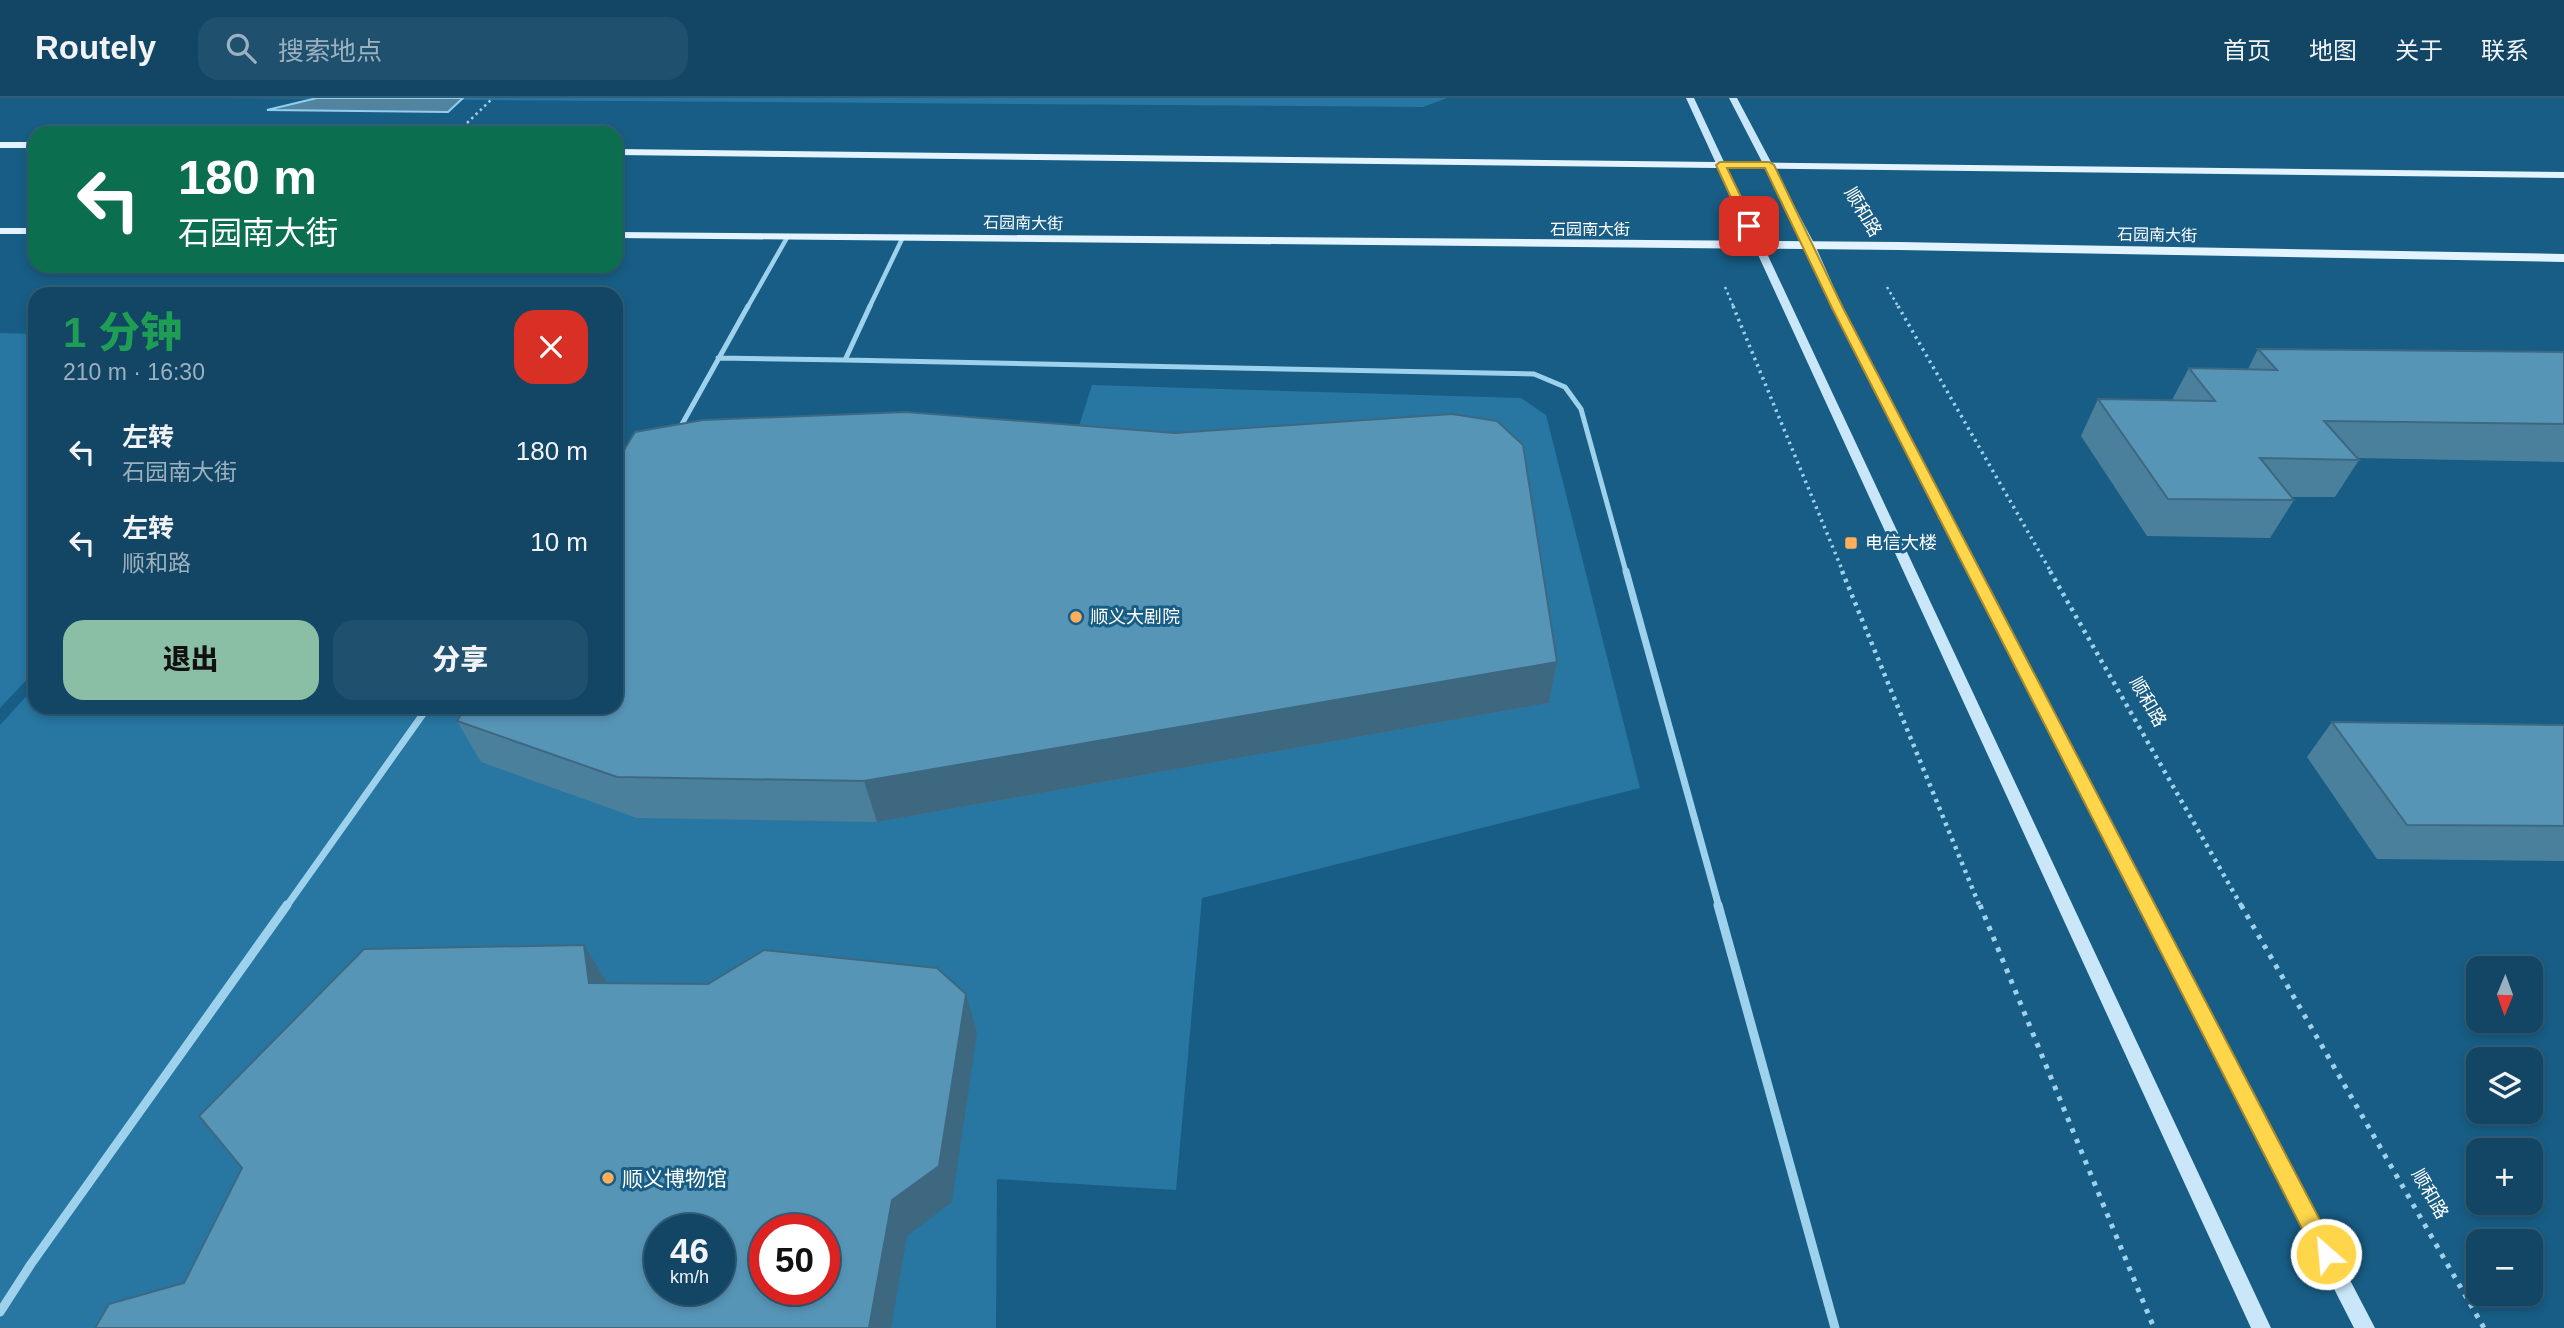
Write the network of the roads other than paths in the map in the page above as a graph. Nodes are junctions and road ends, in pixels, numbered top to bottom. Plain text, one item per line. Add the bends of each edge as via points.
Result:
1 (1690, 98) edge
2 (1733, 98) edge
3 (0, 145) edge
4 (28, 145) edge
5 (623, 152) edge
6 (1720, 165) junction
7 (1769, 165) junction
8 (2564, 175) edge
9 (0, 231) edge
10 (28, 231) edge
11 (623, 235) edge
12 (788, 236) junction
13 (903, 237) junction
14 (1810, 245) junction
15 (1759, 246) junction
16 (2564, 258) edge
17 (719, 358) junction
18 (845, 360) junction
19 (669, 432) edge
20 (423, 714) edge
21 (0, 1312) edge
22 (1835, 1328) edge
23 (2261, 1328) edge
24 (2365, 1328) edge

1 - 6 main road
2 - 7 main road
3 - 4 main road
5 - 6 main road
6 - 7 main road
6 - 15 main road
7 - 8 main road
7 - 14 main road
9 - 10 main road
11 - 12 main road, 石园南大街
12 - 13 main road, 石园南大街
12 - 17 street
13 - 15 main road, 石园南大街
13 - 18 street
14 - 15 main road, 石园南大街
14 - 16 main road, 石园南大街
14 - 24 main road via 1838,308
15 - 23 main road
17 - 18 street
17 - 19 street via 681,426
18 - 22 street via 1477,371 1534,374 1565,387 1581,409
20 - 21 street

